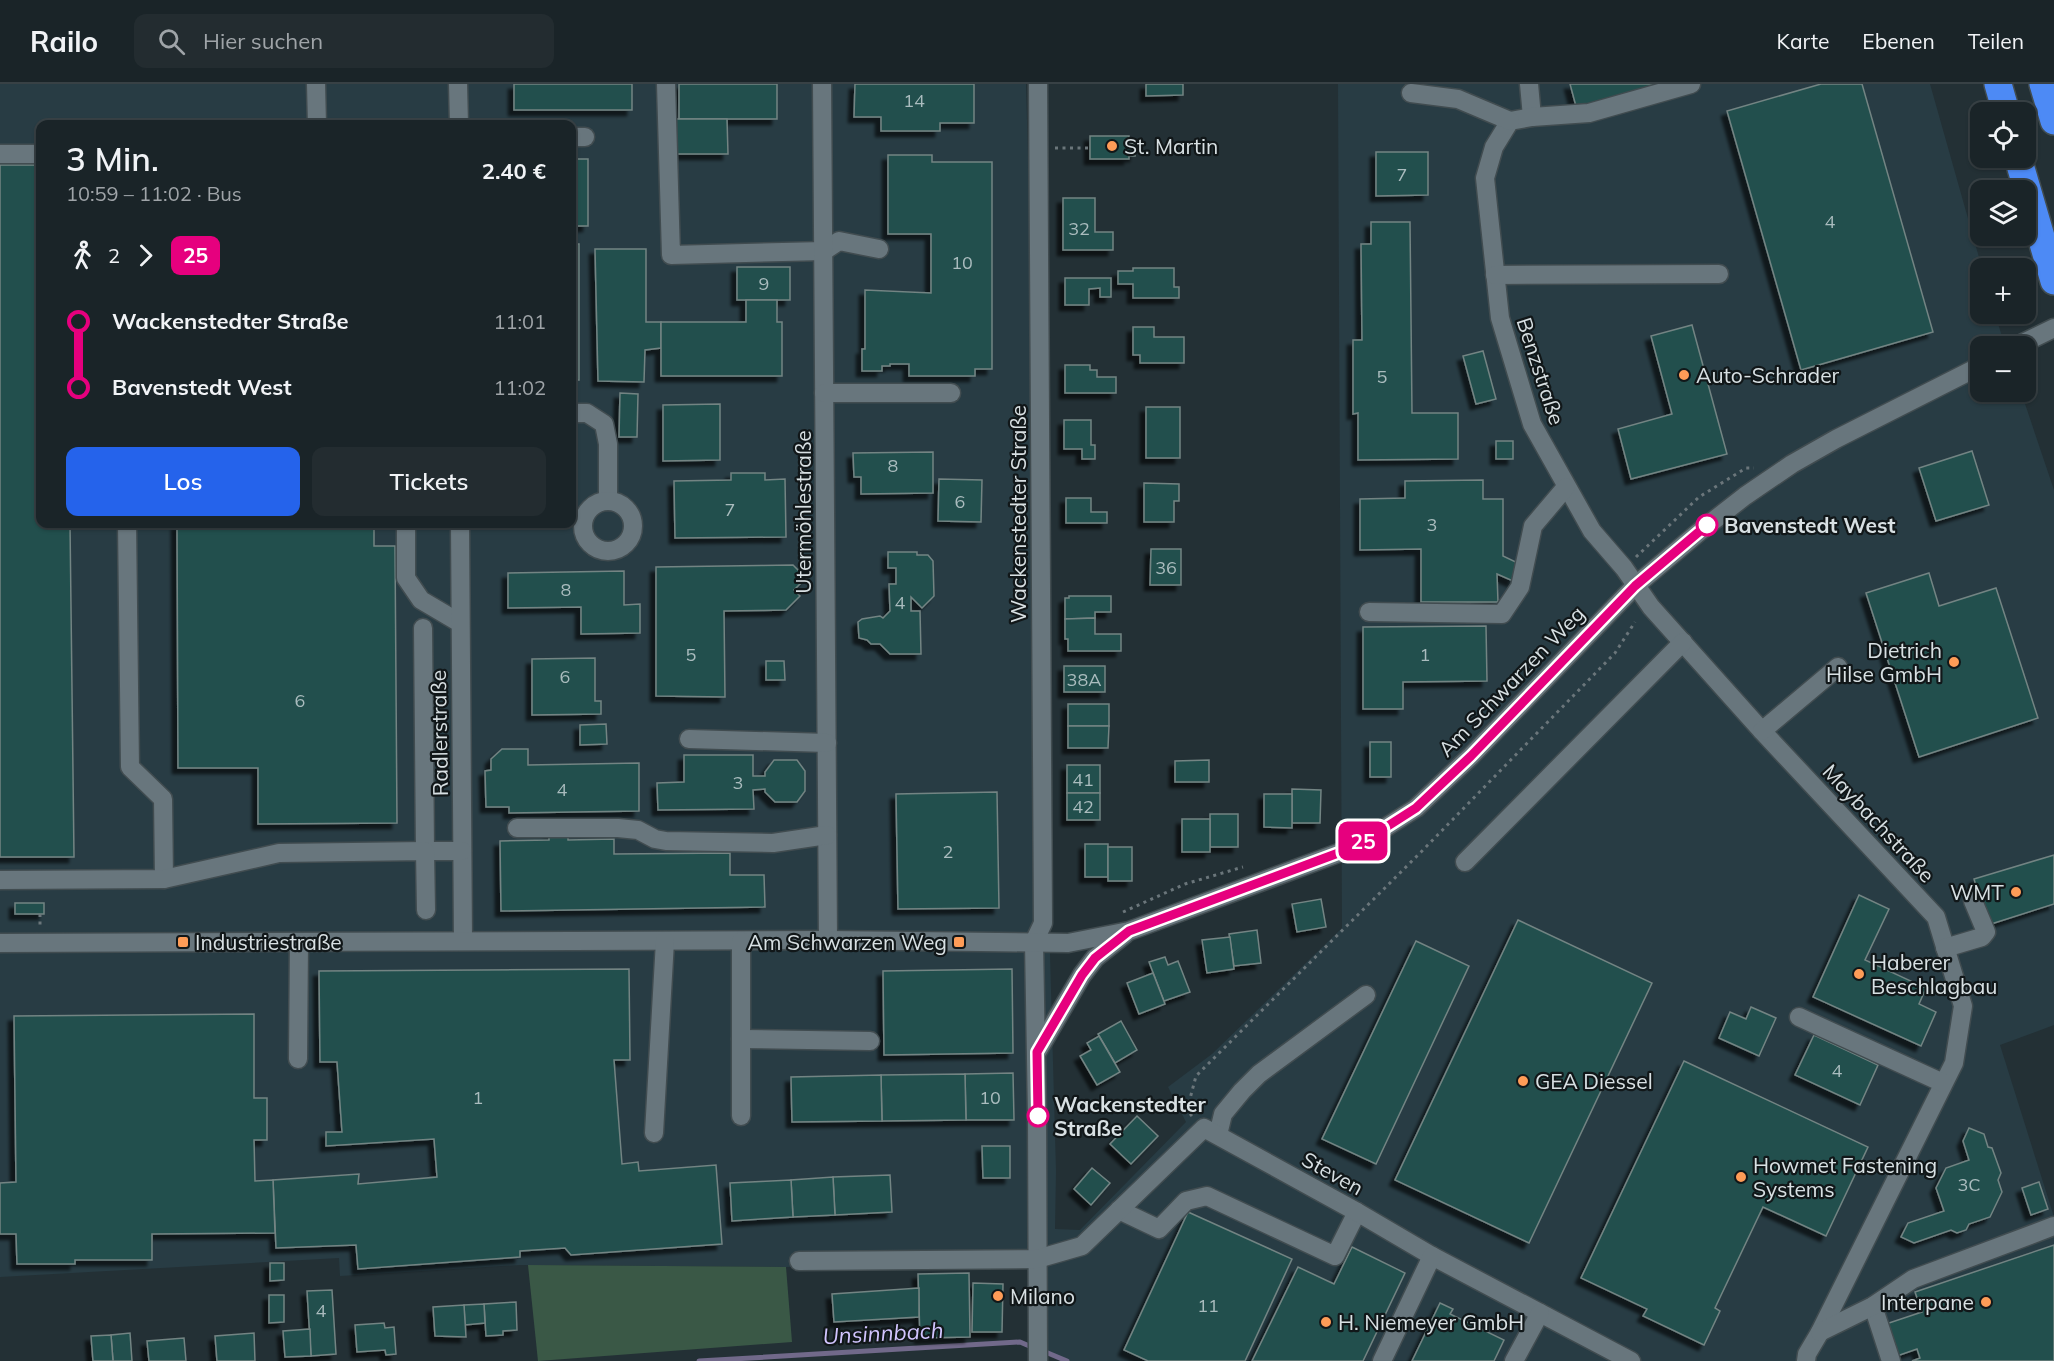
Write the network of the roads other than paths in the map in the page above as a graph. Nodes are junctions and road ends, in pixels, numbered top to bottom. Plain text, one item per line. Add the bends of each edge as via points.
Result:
1 (316, 84) edge
2 (458, 84) edge
3 (666, 84) edge
4 (822, 84) edge
5 (1038, 84) edge
6 (1529, 84) edge
7 (1691, 84) edge
8 (1998, 84) edge
9 (2043, 84) edge
10 (1411, 93) dead end
11 (2003, 102) edge
12 (1532, 117) junction
13 (456, 119) edge
14 (317, 120) edge
15 (1510, 121) junction
16 (2054, 121) edge
17 (0, 154) edge
18 (36, 154) edge
19 (2021, 168) edge
20 (879, 249) dead end
21 (824, 251) junction
22 (1719, 274) dead end
23 (1496, 275) junction
24 (2054, 281) edge
25 (2054, 328) edge
26 (2036, 337) edge
27 (1970, 371) edge
28 (824, 393) junction
29 (951, 393) dead end
30 (576, 413) edge
31 (1566, 487) junction
32 (608, 501) dead end
33 (127, 528) edge
34 (406, 528) edge
35 (460, 528) edge
36 (1635, 586) junction
37 (1369, 612) dead end
38 (460, 623) junction
39 (423, 628) dead end
40 (1683, 642) junction
41 (1838, 667) dead end
42 (1762, 731) junction
43 (689, 740) dead end
44 (826, 743) junction
45 (518, 828) dead end
46 (827, 835) junction
47 (462, 850) junction
48 (425, 851) junction
49 (1465, 862) dead end
50 (164, 879) junction
51 (0, 880) edge
52 (1973, 902) dead end
53 (426, 910) dead end
54 (1129, 931) junction
55 (828, 940) junction
56 (463, 941) junction
57 (665, 941) junction
58 (741, 941) junction
59 (299, 942) junction
60 (1034, 942) junction
61 (0, 943) edge
62 (1945, 948) junction
63 (1366, 995) dead end
64 (1798, 1017) dead end
65 (741, 1039) junction
66 (870, 1041) dead end
67 (1037, 1052) junction
68 (298, 1059) dead end
69 (1943, 1083) junction
70 (741, 1116) dead end
71 (654, 1133) dead end
72 (1218, 1136) junction
73 (1119, 1210) junction
74 (1357, 1212) junction
75 (2054, 1226) edge
76 (1432, 1256) junction
77 (1037, 1259) junction
78 (799, 1261) dead end
79 (1873, 1306) junction
80 (1540, 1313) junction
81 (1821, 1332) junction
82 (1038, 1361) edge
83 (1382, 1361) edge
84 (1514, 1361) edge
85 (1630, 1361) edge
86 (1806, 1361) edge
87 (1891, 1361) edge

1 - 14 street
2 - 13 street
3 - 21 street via 671,255
4 - 21 street, Utermöhlestraße
5 - 60 street, Wackenstedter Straße via 1043,923
6 - 12 street
7 - 12 street via 1589,113
8 - 11 highway
9 - 16 highway
10 - 15 street via 1458,99
12 - 15 street
15 - 23 street, Benzstraße via 1494,147 1485,178
17 - 18 street
19 - 24 highway
20 - 21 street via 839,242
21 - 28 street, Utermöhlestraße
22 - 23 street
23 - 31 street, Benzstraße via 1500,318 1532,424
25 - 26 street
27 - 36 street, Am Schwarzen Weg via 1792,464 1708,524
28 - 29 street
28 - 44 street, Utermöhlestraße
30 - 32 street via 587,413 604,424
31 - 36 street, Benzstraße via 1592,531
31 - 37 street via 1533,526 1520,587 1502,614
33 - 50 street via 130,767 163,799
34 - 38 street via 406,579 421,600
35 - 38 street, Radlerstraße
36 - 40 street, Maybachstraße
36 - 54 street, Am Schwarzen Weg via 1416,808 1341,852
38 - 47 street, Radlerstraße
39 - 48 street
40 - 42 street, Maybachstraße
40 - 49 street
41 - 42 street
42 - 62 street, Maybachstraße via 1936,917
43 - 44 street
44 - 46 street, Utermöhlestraße
45 - 46 street via 618,828 678,842 773,843
46 - 55 street, Utermöhlestraße
47 - 48 street
47 - 56 street, Radlerstraße
48 - 50 street via 279,853
48 - 53 street
50 - 51 street
52 - 62 street via 1986,932 1982,937
54 - 60 street, Am Schwarzen Weg via 1068,943
54 - 67 street via 1095,958 1082,975
55 - 58 street
55 - 60 street
56 - 57 street
56 - 59 street
57 - 58 street
57 - 71 street
58 - 65 street
59 - 61 street
59 - 68 street
60 - 67 street, Wackenstedter Straße
62 - 69 street, Maybachstraße via 1964,1006 1954,1063
63 - 72 street via 1259,1074 1224,1114
64 - 69 street
65 - 66 street
65 - 70 street
67 - 77 street, Wackenstedter Straße
69 - 81 street, Maybachstraße
72 - 73 street via 1204,1128
72 - 74 street, Steven
73 - 74 street via 1159,1229 1186,1201 1207,1196 1335,1256
73 - 77 street via 1082,1246
74 - 76 street, Steven
75 - 79 street via 1913,1279
76 - 80 street, Steven
76 - 83 street
77 - 78 street
77 - 82 street, Wackenstedter Straße
79 - 81 street
79 - 87 street
80 - 84 street
80 - 85 street, Steven
81 - 86 street, Maybachstraße

